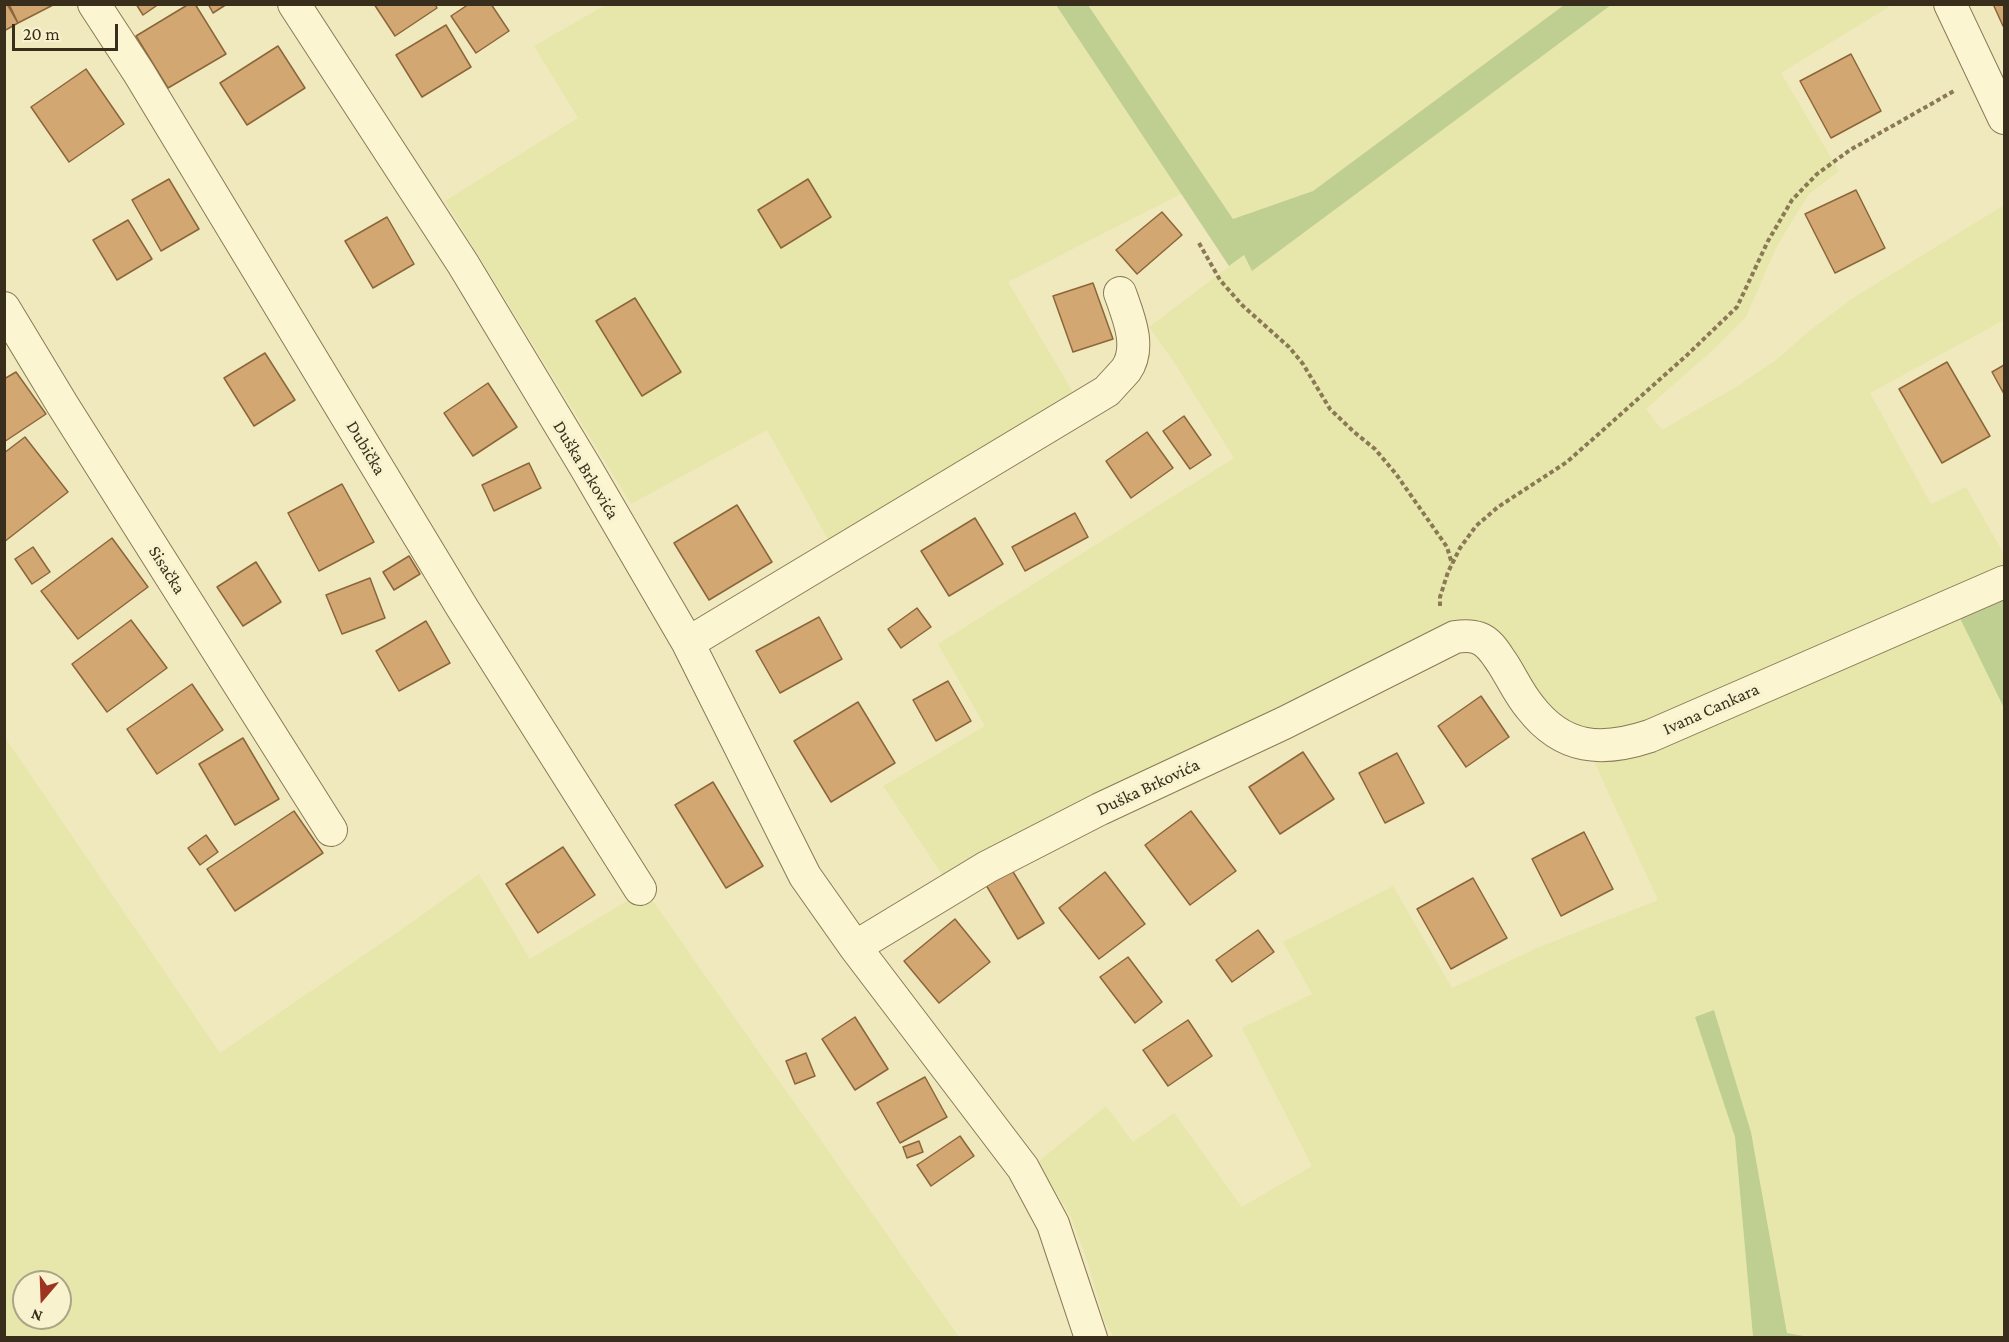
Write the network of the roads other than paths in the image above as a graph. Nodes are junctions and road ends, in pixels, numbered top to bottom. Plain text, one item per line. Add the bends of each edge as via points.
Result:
1 (94, 4) edge
2 (294, 4) edge
3 (1950, 4) edge
4 (2004, 118) edge
5 (1120, 293) dead end
6 (4, 308) edge
7 (2004, 582) edge
8 (1446, 641) joint
9 (688, 644) junction
10 (331, 830) dead end
11 (640, 889) dead end
12 (855, 947) junction
13 (1091, 1338) edge

1 - 11 street, Dubička via 463,609
2 - 9 street, Duška Brkovića via 463,264
3 - 4 street
5 - 9 street via 1134,344 1128,368 1107,391
6 - 10 street, Sisačka
7 - 8 street, Ivana Cankara via 1650,736 1603,746 1563,738 1546,726 1491,646 1467,636
8 - 12 street, Duška Brkovića via 987,867
9 - 12 street, Duška Brkovića via 805,876
12 - 13 street, Duška Brkovića via 1023,1168 1053,1224

